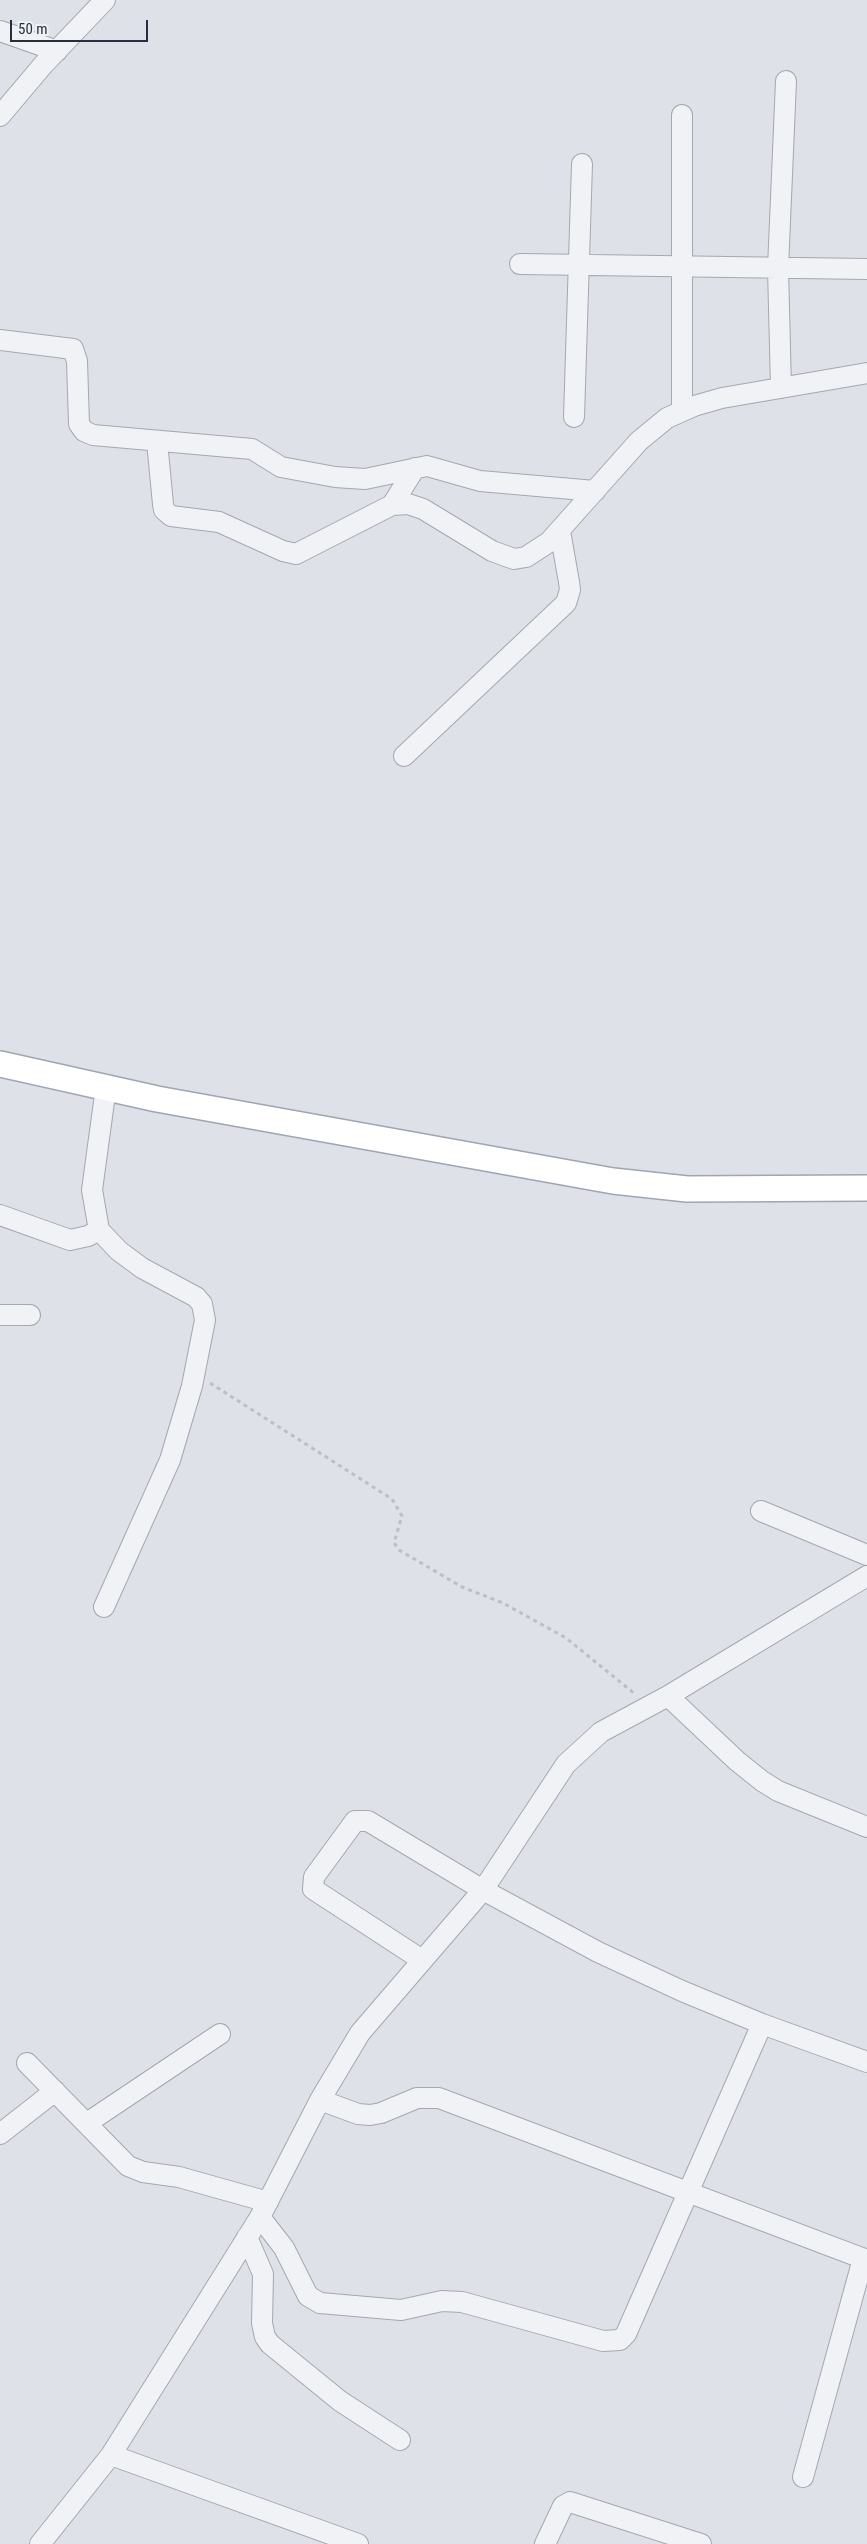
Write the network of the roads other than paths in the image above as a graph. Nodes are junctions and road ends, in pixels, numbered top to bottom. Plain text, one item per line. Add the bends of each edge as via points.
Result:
1 (105, 0) edge
2 (0, 31) edge
3 (57, 51) junction
4 (786, 81) dead end
5 (682, 115) dead end
6 (0, 116) edge
7 (582, 164) dead end
8 (520, 264) dead end
9 (579, 265) junction
10 (681, 266) junction
11 (778, 268) junction
12 (867, 269) edge
13 (0, 340) edge
14 (867, 373) edge
15 (781, 388) junction
16 (682, 411) junction
17 (574, 417) dead end
18 (157, 442) junction
19 (414, 468) junction
20 (594, 491) junction
21 (392, 505) junction
22 (560, 531) junction
23 (404, 756) dead end
24 (0, 1064) edge
25 (113, 1089) junction
26 (867, 1188) edge
27 (0, 1215) edge
28 (99, 1230) junction
29 (0, 1315) edge
30 (30, 1315) dead end
31 (761, 1511) dead end
32 (867, 1555) edge
33 (864, 1585) edge
34 (104, 1607) dead end
35 (668, 1696) junction
36 (867, 1826) edge
37 (483, 1890) junction
38 (422, 1960) junction
39 (762, 2024) junction
40 (220, 2034) dead end
41 (867, 2062) edge
42 (27, 2063) dead end
43 (55, 2091) junction
44 (320, 2100) junction
45 (88, 2123) junction
46 (0, 2134) edge
47 (687, 2192) junction
48 (264, 2209) junction
49 (247, 2237) junction
50 (865, 2259) edge
51 (400, 2440) dead end
52 (111, 2454) junction
53 (803, 2477) dead end
54 (40, 2544) edge
55 (358, 2544) edge
56 (545, 2544) edge
57 (701, 2544) edge

1 - 3 street
2 - 3 street
3 - 6 street
4 - 11 street
5 - 10 street
7 - 9 street
8 - 9 street
9 - 10 street
9 - 17 street
10 - 11 street
10 - 16 street
11 - 12 street
11 - 15 street
13 - 18 street via 73,349 77,361 78,414 84,431 93,435
14 - 15 street
15 - 16 street via 722,398
16 - 20 street via 667,418 639,441
18 - 19 street via 252,449 281,467 335,477 365,479
18 - 21 street via 163,504 167,514 175,518 219,522 290,554 302,552
19 - 20 street via 435,467 480,481
19 - 21 street
20 - 22 street
21 - 22 street via 408,504 423,509 492,551 514,559 536,552
22 - 23 street via 570,590 566,603
24 - 25 main road
25 - 26 main road via 613,1181 687,1189
25 - 28 street via 92,1190
27 - 28 street via 70,1240
28 - 34 street via 134,1262 196,1297 202,1304 205,1320 170,1460
29 - 30 street
31 - 32 street
33 - 35 street
35 - 36 street via 762,1781 778,1791
35 - 37 street via 601,1732 566,1764
37 - 38 street
37 - 38 street via 368,1821 359,1820 352,1824 314,1877 313,1889
37 - 39 street via 598,1952
38 - 44 street via 360,2033
39 - 41 street
39 - 47 street
40 - 45 street
42 - 43 street
43 - 45 street
43 - 46 street
44 - 47 street via 370,2115 417,2098 439,2098
44 - 48 street
45 - 48 street via 121,2160 136,2170 179,2176
47 - 48 street via 626,2334 611,2342 462,2302 442,2301 401,2310 320,2303 308,2296
47 - 50 street
48 - 49 street
49 - 51 street via 263,2274 262,2323 270,2344 340,2401
49 - 52 street
50 - 53 street
52 - 54 street
52 - 55 street
56 - 57 street via 563,2506 570,2502

